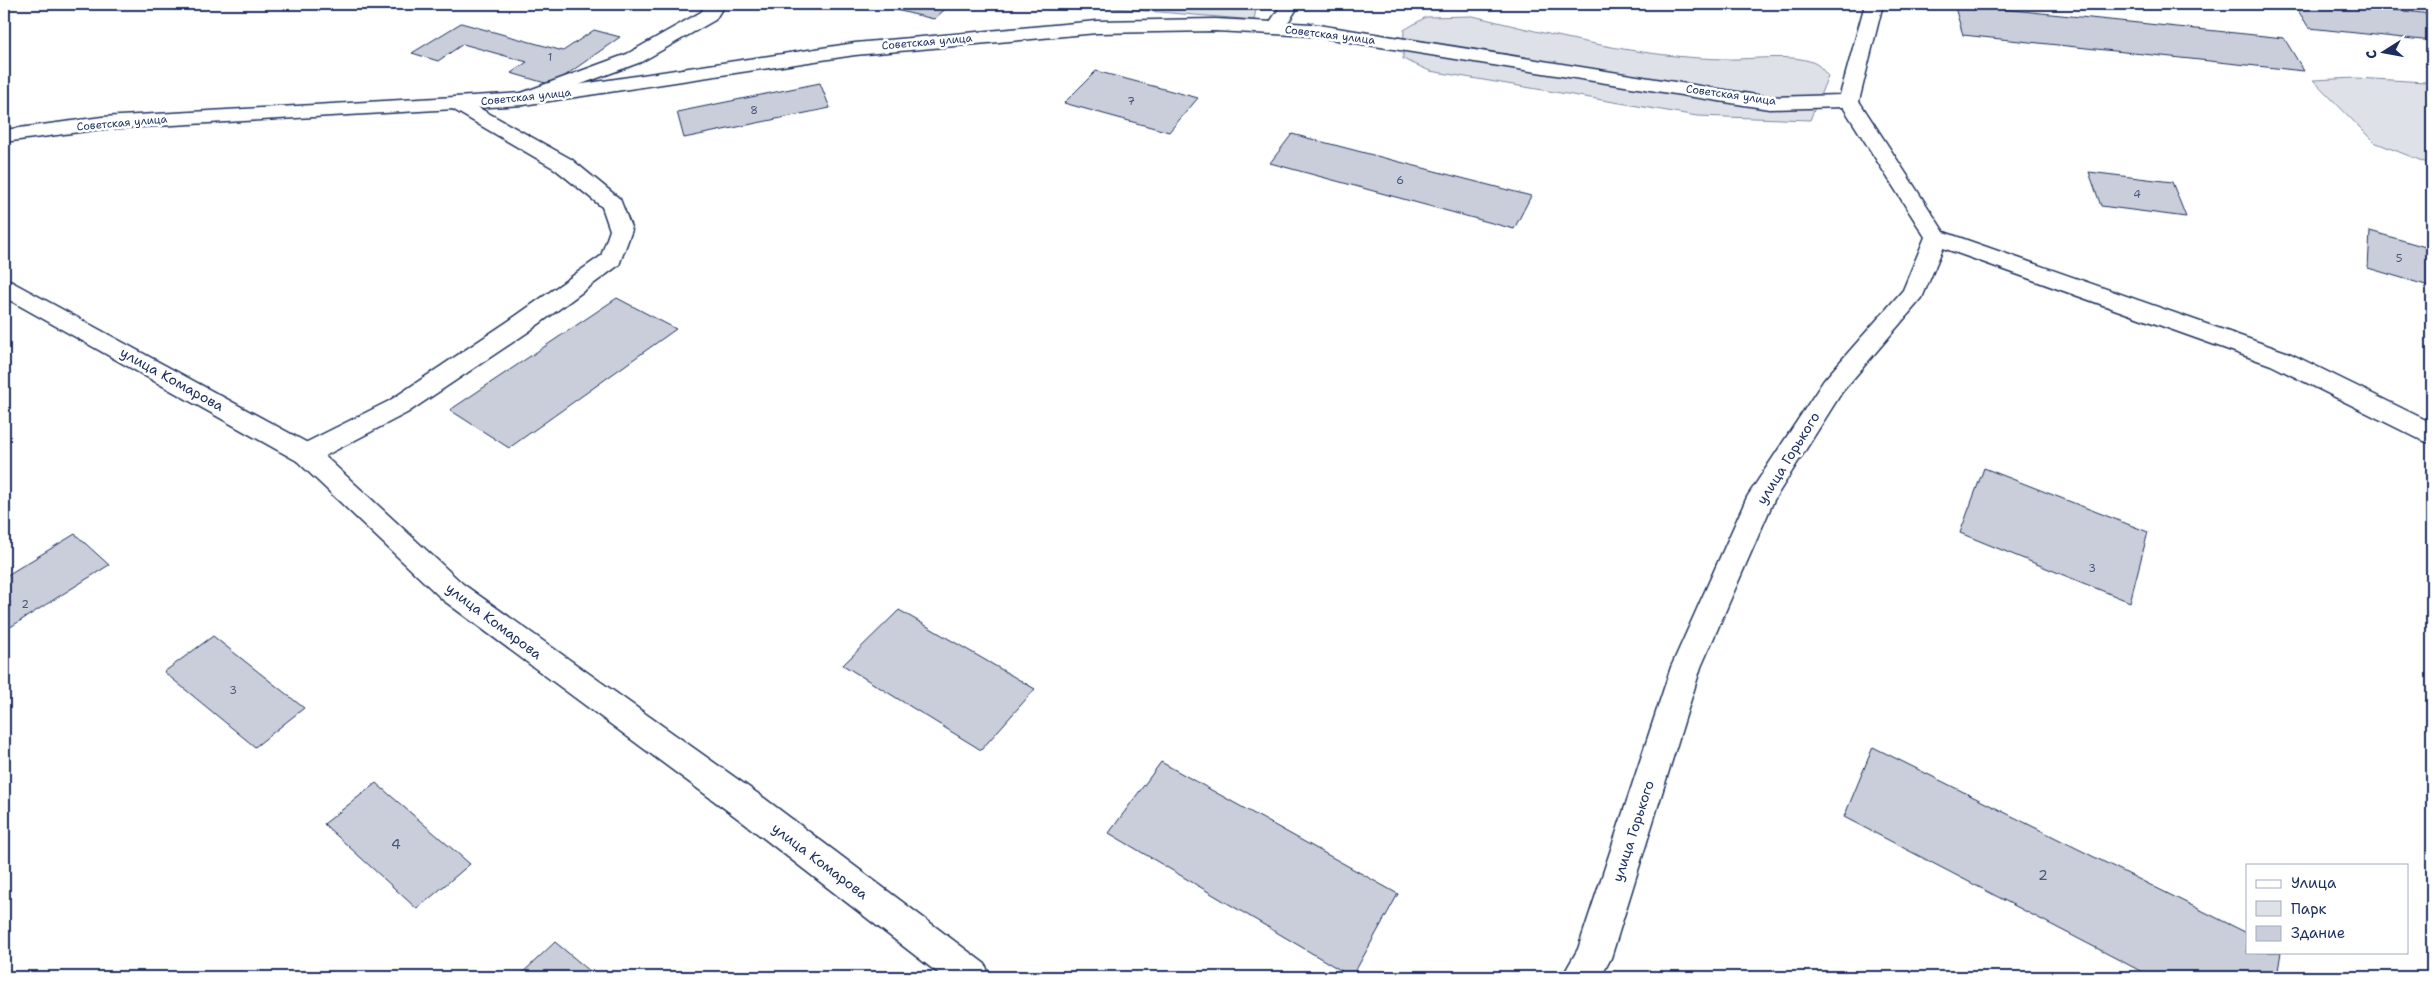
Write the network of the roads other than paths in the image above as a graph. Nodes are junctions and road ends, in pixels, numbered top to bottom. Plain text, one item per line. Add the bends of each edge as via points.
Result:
1 (716, 4) edge
2 (1291, 4) edge
3 (1874, 4) edge
4 (1275, 28) junction
5 (523, 99) junction
6 (1849, 101) junction
7 (456, 103) junction
8 (4, 136) edge
9 (1936, 237) junction
10 (4, 288) edge
11 (2432, 434) edge
12 (306, 454) junction
13 (972, 977) edge
14 (1580, 977) edge

1 - 5 street via 708,16 634,58
2 - 4 street
3 - 6 street
4 - 5 street, Советская улица via 1215,25 1096,27 855,49
4 - 6 street, Советская улица via 1312,30 1769,103
5 - 7 street, Советская улица
6 - 9 street
7 - 8 street, Советская улица via 102,123
7 - 12 street via 563,164 612,204 621,230 610,260 398,407
9 - 11 street via 2280,359
9 - 14 street, улица Горького via 1914,293 1833,386 1762,497 1686,667 1593,958
10 - 12 street, улица Комарова
12 - 13 street, улица Комарова via 453,592 752,809

